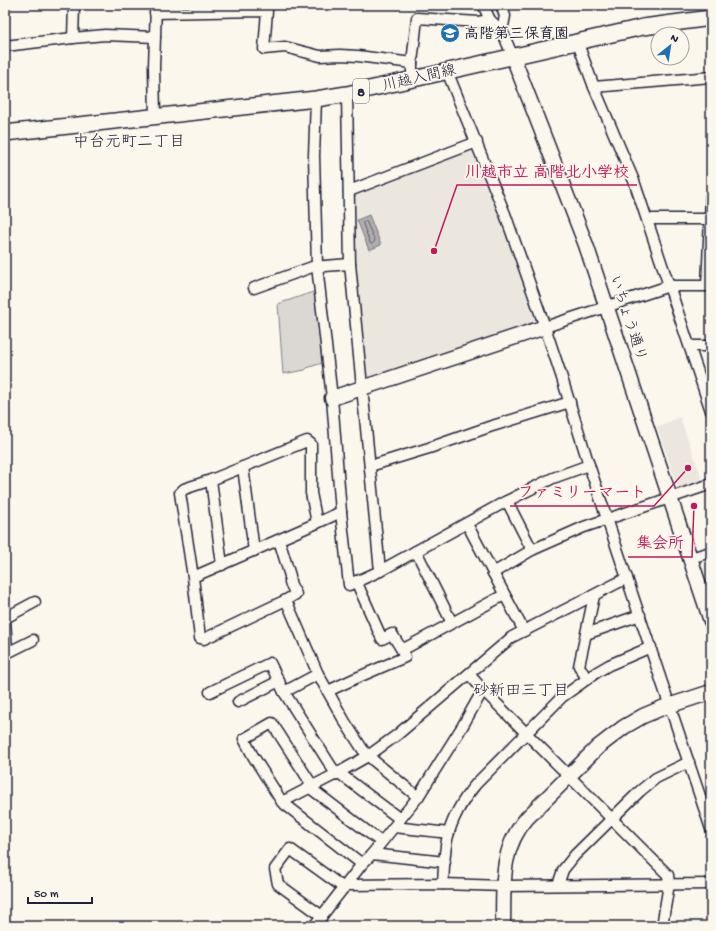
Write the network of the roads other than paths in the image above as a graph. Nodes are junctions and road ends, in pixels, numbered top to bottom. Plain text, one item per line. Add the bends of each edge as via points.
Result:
1 (74, 5) edge
2 (486, 5) edge
3 (501, 5) edge
4 (156, 9) edge
5 (711, 18) edge
6 (490, 20) junction
7 (502, 30) junction
8 (155, 37) junction
9 (73, 38) junction
10 (577, 41) junction
11 (5, 46) edge
12 (513, 56) junction
13 (412, 63) junction
14 (447, 71) junction
15 (711, 77) edge
16 (412, 79) junction
17 (594, 87) junction
18 (347, 94) junction
19 (316, 99) junction
20 (156, 116) junction
21 (5, 133) edge
22 (476, 142) junction
23 (349, 191) junction
24 (711, 195) edge
25 (647, 219) junction
26 (710, 219) junction
27 (350, 264) junction
28 (317, 266) junction
29 (669, 286) junction
30 (709, 286) edge
31 (254, 288) dead end
32 (607, 307) junction
33 (545, 327) junction
34 (690, 346) junction
35 (711, 346) edge
36 (362, 388) junction
37 (332, 398) junction
38 (570, 402) junction
39 (710, 406) edge
40 (589, 465) junction
41 (370, 466) junction
42 (243, 467) junction
43 (211, 480) junction
44 (711, 484) edge
45 (671, 498) junction
46 (507, 501) junction
47 (341, 512) junction
48 (608, 520) junction
49 (317, 522) junction
50 (467, 524) junction
51 (279, 540) junction
52 (254, 550) junction
53 (532, 550) junction
54 (416, 551) junction
55 (711, 552) edge
56 (690, 558) junction
57 (222, 564) junction
58 (380, 571) junction
59 (493, 573) junction
60 (193, 577) junction
61 (628, 578) junction
62 (356, 581) junction
63 (504, 595) junction
64 (594, 596) junction
65 (286, 600) junction
66 (34, 602) dead end
67 (640, 616) junction
68 (5, 618) edge
69 (711, 620) edge
70 (452, 623) junction
71 (524, 631) junction
72 (586, 634) junction
73 (33, 640) dead end
74 (651, 647) junction
75 (402, 650) junction
76 (6, 653) edge
77 (318, 674) junction
78 (469, 674) junction
79 (587, 679) junction
80 (279, 681) junction
81 (483, 690) junction
82 (328, 691) junction
83 (210, 692) dead end
84 (284, 692) junction
85 (711, 692) edge
86 (238, 702) dead end
87 (669, 706) junction
88 (527, 733) junction
89 (368, 756) junction
90 (689, 762) junction
91 (337, 774) junction
92 (570, 776) junction
93 (311, 786) junction
94 (418, 797) junction
95 (282, 802) junction
96 (612, 818) junction
97 (397, 823) junction
98 (711, 829) edge
99 (449, 833) junction
100 (381, 842) junction
101 (372, 854) junction
102 (445, 862) junction
103 (362, 864) junction
104 (443, 884) junction
105 (670, 884) junction
106 (711, 884) edge
107 (558, 885) junction
108 (345, 886) junction
109 (504, 886) junction
110 (322, 916) junction
111 (314, 926) edge
112 (504, 926) edge
113 (662, 926) edge

1 - 9 street
2 - 6 street
3 - 7 street, いちょう通り via 505,16
4 - 8 street
4 - 13 street via 267,11 264,49 285,47 320,56 358,56
5 - 10 main road, 川越入間線 / 8 via 643,27
6 - 7 street, いちょう通り
6 - 13 street via 478,22 417,18
7 - 12 street, いちょう通り
8 - 9 street
8 - 20 street
9 - 11 street
10 - 12 main road, 川越入間線 / 8
10 - 17 street
12 - 14 main road, 川越入間線 / 8
12 - 32 street, いちょう通り via 584,238
13 - 16 street
14 - 16 main road, 川越入間線 / 8
14 - 22 street
15 - 17 street
16 - 18 main road, 川越入間線 / 8
17 - 25 street via 634,181
18 - 19 main road, 川越入間線 / 8
18 - 23 street
19 - 20 main road, 川越入間線 / 8
19 - 28 street via 314,156
20 - 21 main road, 川越入間線 / 8
22 - 23 street
22 - 33 street
23 - 27 street
24 - 26 street
25 - 26 street
25 - 29 street
26 - 30 street
27 - 28 street
27 - 36 street
28 - 31 street
28 - 37 street
29 - 30 street
29 - 32 street
29 - 34 street
32 - 33 street
32 - 45 street, いちょう通り
33 - 36 street
33 - 38 street
34 - 35 street
34 - 39 street
36 - 37 street
36 - 41 street
37 - 47 street
38 - 40 street
38 - 41 street
40 - 46 street via 553,478
40 - 48 street
41 - 58 street
42 - 43 street
42 - 49 street via 308,441 311,444 311,493
42 - 52 street
43 - 57 street
43 - 60 street via 184,489 180,493
44 - 45 street
45 - 48 street
45 - 56 street, いちょう通り
46 - 50 street
46 - 53 street
47 - 49 street
47 - 62 street via 349,585
48 - 53 street
48 - 61 street
49 - 51 street
50 - 54 street
50 - 59 street
51 - 52 street
51 - 65 street via 290,583 296,594
52 - 57 street
53 - 59 street
54 - 58 street
54 - 70 street
55 - 56 street
56 - 69 street, いちょう通り
57 - 60 street
58 - 62 street
59 - 63 street
60 - 65 street via 200,638 204,639
61 - 64 street
61 - 67 street
62 - 75 street via 382,640 392,634
63 - 70 street
63 - 71 street
64 - 71 street
64 - 72 street
65 - 77 street
66 - 68 street
67 - 72 street
67 - 74 street
68 - 76 street
70 - 75 street
71 - 78 street via 512,637
72 - 79 street via 579,666
73 - 76 street
74 - 79 street
74 - 87 street
75 - 82 street via 405,657
77 - 82 street
77 - 84 street
78 - 81 street
78 - 89 street
79 - 88 street via 562,697
80 - 83 street via 270,663
80 - 84 street
80 - 86 street
81 - 88 street
81 - 94 street
82 - 89 street
84 - 91 street
85 - 87 street
87 - 90 street
87 - 92 street via 624,727 598,747
88 - 92 street
88 - 99 street via 471,790
89 - 91 street
89 - 94 street
90 - 96 street via 649,783
90 - 98 street
91 - 93 street
91 - 97 street
92 - 96 street
92 - 109 street via 519,827 507,856
93 - 95 street
93 - 95 street via 272,723 244,739
93 - 100 street
94 - 97 street
95 - 103 street
96 - 105 street via 664,870
96 - 107 street via 570,861 563,870
97 - 99 street
97 - 100 street
99 - 102 street
100 - 101 street
101 - 102 street
101 - 103 street
102 - 104 street
103 - 108 street
104 - 108 street
104 - 109 street
105 - 106 street
105 - 107 street
105 - 113 street
107 - 109 street
108 - 110 street
108 - 110 street via 290,849 275,869 278,884
109 - 112 street
110 - 111 street

